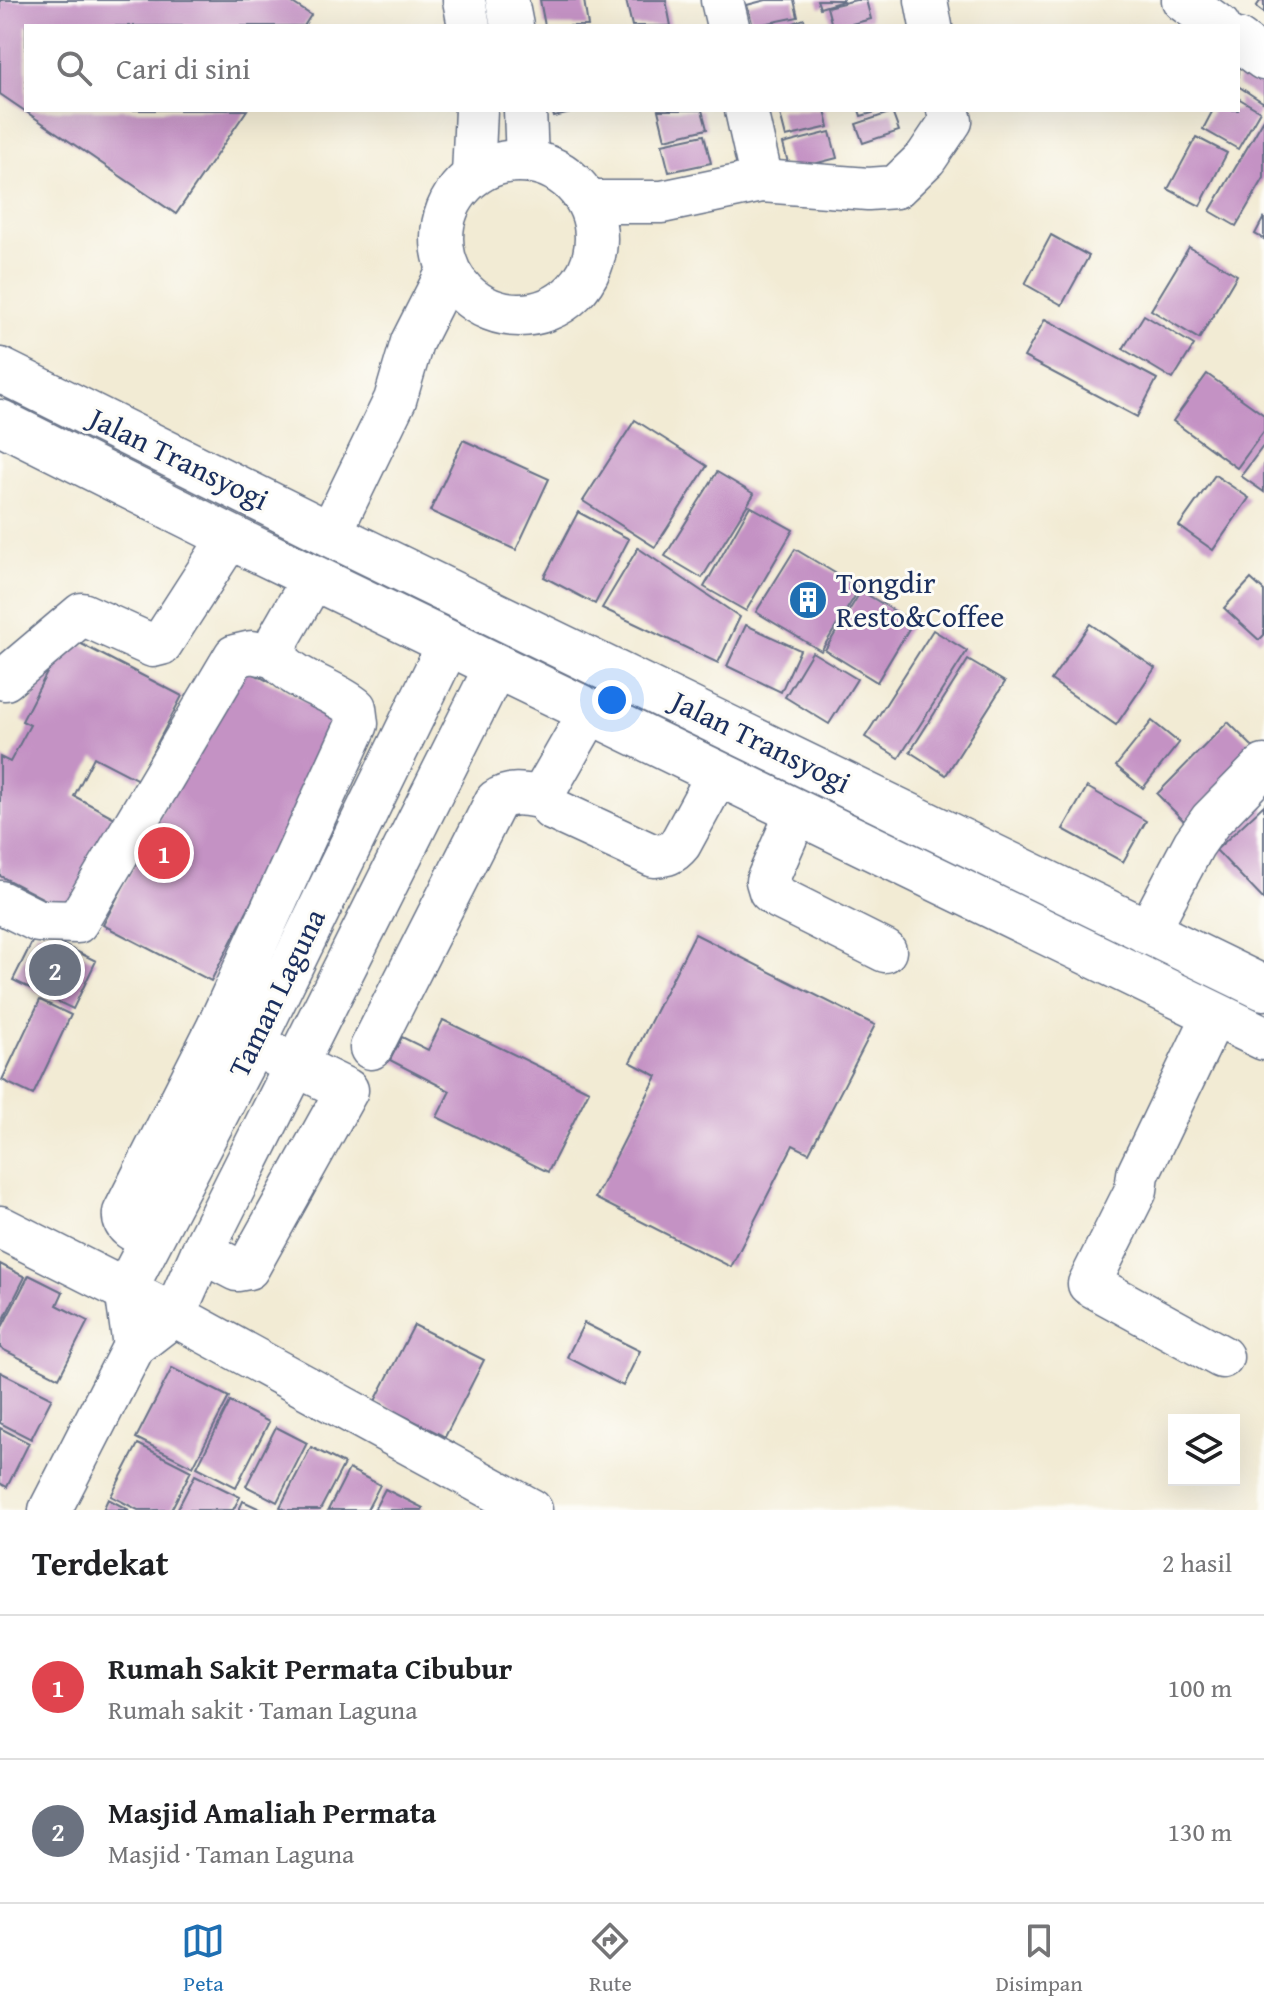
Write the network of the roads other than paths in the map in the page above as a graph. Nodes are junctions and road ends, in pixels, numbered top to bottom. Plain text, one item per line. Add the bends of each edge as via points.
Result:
1 (464, 0) edge
2 (507, 0) edge
3 (722, 0) edge
4 (926, 0) edge
5 (1183, 0) edge
6 (469, 24) edge
7 (512, 24) edge
8 (728, 24) edge
9 (931, 24) edge
10 (1216, 24) edge
11 (1240, 41) edge
12 (1264, 59) edge
13 (476, 112) edge
14 (525, 112) edge
15 (746, 112) edge
16 (949, 112) edge
17 (527, 161) junction
18 (473, 175) junction
19 (762, 181) junction
20 (588, 202) junction
21 (461, 286) junction
22 (0, 370) edge
23 (0, 422) edge
24 (330, 534) junction
25 (230, 537) junction
26 (314, 577) junction
27 (449, 643) junction
28 (276, 657) junction
29 (496, 666) junction
30 (5, 679) dead end
31 (693, 708) junction
32 (590, 712) junction
33 (671, 751) junction
34 (1264, 766) edge
35 (718, 774) junction
36 (545, 798) junction
37 (797, 812) junction
38 (0, 902) edge
39 (1147, 933) junction
40 (885, 951) dead end
41 (1264, 988) edge
42 (1214, 1015) junction
43 (235, 1037) junction
44 (1264, 1038) edge
45 (371, 1048) dead end
46 (296, 1064) junction
47 (0, 1227) edge
48 (202, 1252) junction
49 (126, 1289) junction
50 (174, 1315) junction
51 (134, 1346) junction
52 (1222, 1357) dead end
53 (50, 1510) edge
54 (531, 1510) edge

1 - 6 street
2 - 7 street
3 - 8 street
4 - 9 street
5 - 10 street
11 - 12 street
13 - 18 street
14 - 17 street
15 - 19 street
16 - 19 street via 951,121 939,141 896,187
17 - 18 street via 498,163
17 - 20 street via 572,182
18 - 21 street via 452,197 441,226 442,256
19 - 20 street via 662,202
20 - 21 street via 596,227 595,252 587,277 570,297 548,311 523,316 497,313
21 - 24 street via 395,400
22 - 24 highway, Jalan Transyogi
23 - 25 highway, Jalan Transyogi
24 - 31 highway, Jalan Transyogi
25 - 26 highway, Jalan Transyogi
25 - 30 street via 159,646 82,614
26 - 27 highway, Jalan Transyogi
26 - 28 street via 279,638
27 - 29 highway, Jalan Transyogi
27 - 43 street, Taman Laguna
28 - 38 street via 252,652 235,656 77,922 38,921
28 - 43 street via 355,708 357,724
29 - 32 highway, Jalan Transyogi
29 - 46 street, Taman Laguna
31 - 33 highway
31 - 39 highway, Jalan Transyogi
32 - 33 highway, Jalan Transyogi
32 - 36 street
33 - 35 highway, Jalan Transyogi
34 - 39 street via 1200,834
35 - 36 street via 680,844 665,855 654,856 552,809
35 - 37 highway, Jalan Transyogi
36 - 45 street via 516,793 496,801
37 - 40 street via 767,881 770,891
37 - 42 highway, Jalan Transyogi
39 - 41 highway, Jalan Transyogi
42 - 44 highway, Jalan Transyogi
42 - 52 street via 1089,1284
43 - 46 street
43 - 49 street, Taman Laguna
46 - 48 street, Taman Laguna
46 - 48 street via 347,1090 248,1268 237,1270
47 - 49 street
48 - 50 street, Taman Laguna
49 - 50 street
49 - 51 street
50 - 51 street, Taman Laguna
50 - 54 street
51 - 53 street, Taman Laguna

